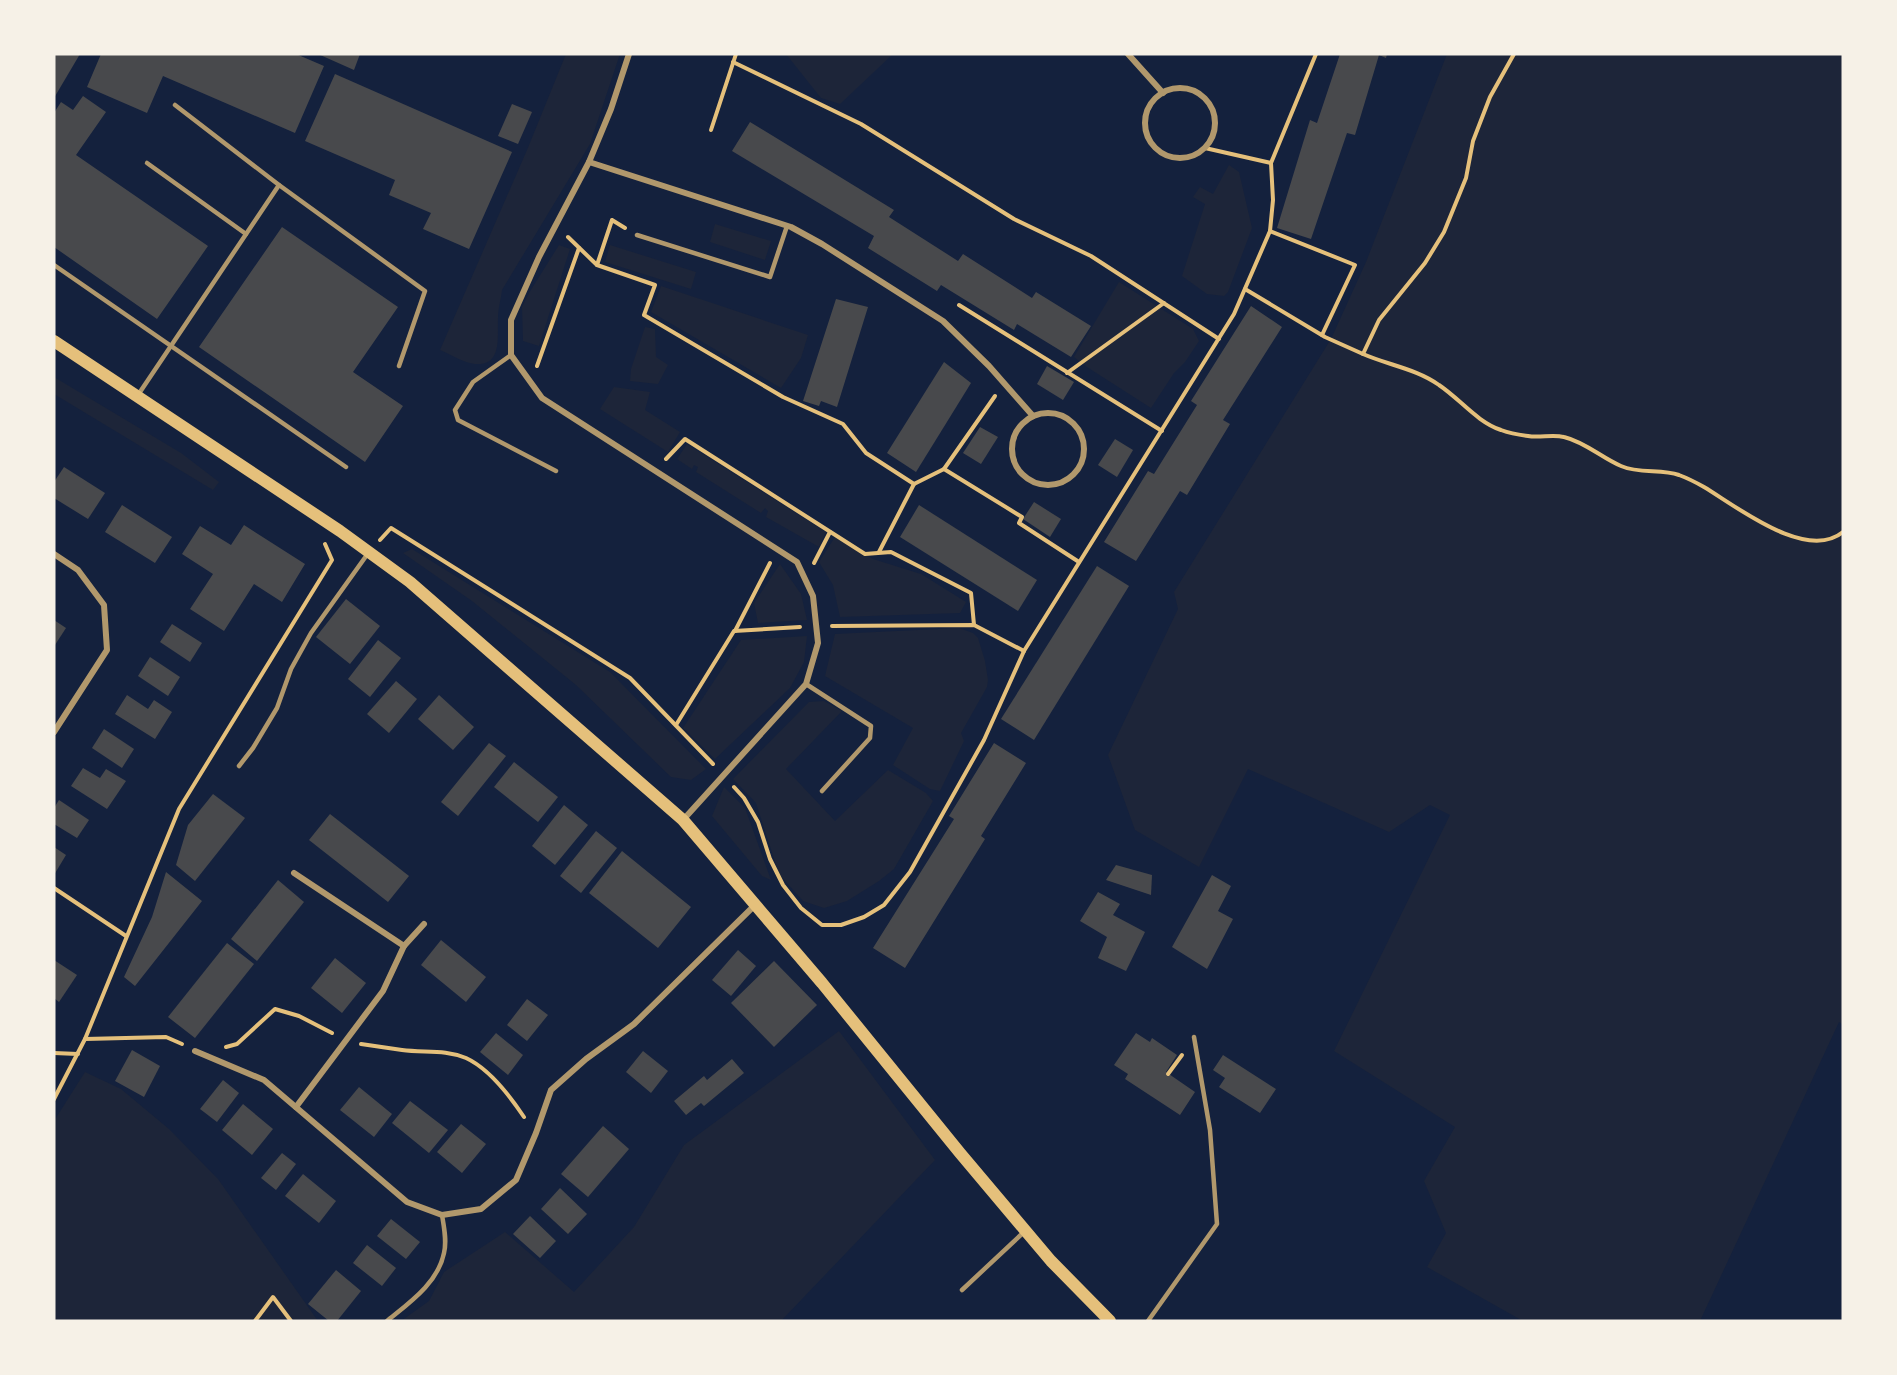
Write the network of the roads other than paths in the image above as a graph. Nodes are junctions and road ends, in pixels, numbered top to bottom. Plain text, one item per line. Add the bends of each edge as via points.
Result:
1 (629, 54) edge
2 (1128, 54) edge
3 (1163, 93) junction
4 (175, 105) dead end
5 (589, 162) junction
6 (147, 163) dead end
7 (279, 185) junction
8 (787, 226) junction
9 (246, 234) junction
10 (637, 235) road end
11 (54, 265) edge
12 (54, 341) edge
13 (171, 346) junction
14 (511, 355) junction
15 (399, 366) dead end
16 (136, 397) junction
17 (1033, 416) junction
18 (346, 467) dead end
19 (556, 471) dead end
20 (369, 552) junction
21 (54, 554) edge
22 (806, 684) junction
23 (54, 732) edge
24 (240, 766) dead end
25 (822, 791) dead end
26 (683, 820) junction
27 (294, 873) dead end
28 (756, 904) junction
29 (424, 924) dead end
30 (404, 946) junction
31 (1194, 1037) dead end
32 (195, 1051) dead end
33 (296, 1107) junction
34 (442, 1215) junction
35 (1026, 1232) junction
36 (962, 1290) dead end
37 (387, 1321) edge
38 (1110, 1321) edge
39 (1148, 1321) edge

1 - 5 street
2 - 3 street
3 - 3 street via 1184,88 1204,98 1211,107 1215,128 1211,139 1195,155 1183,158 1160,152 1146,134 1147,110
4 - 7 lane
5 - 8 street
5 - 14 street via 511,320
6 - 9 lane
7 - 9 lane
7 - 15 lane via 425,291
8 - 10 lane via 770,277
8 - 17 street via 943,321
9 - 13 lane
11 - 13 lane
12 - 16 main road
13 - 16 lane
13 - 18 lane
14 - 19 lane via 473,382 455,410 458,420
14 - 22 street via 542,398 797,562 813,596 818,643
16 - 20 main road
17 - 17 street via 1056,413 1075,424 1082,434 1084,457 1072,476 1062,482 1051,485 1030,480 1015,463 1013,441 1024,422
20 - 24 lane via 312,633 291,669 277,708
20 - 26 main road via 410,582
21 - 23 street via 78,570 105,605 107,650
22 - 25 lane via 871,726 870,738
22 - 26 street
26 - 28 main road
27 - 30 street
28 - 34 street via 634,1024 551,1090 516,1180 481,1209
28 - 35 main road
29 - 30 street
30 - 33 street via 383,991
31 - 39 lane via 1210,1130 1217,1224
32 - 33 street via 264,1080
33 - 34 street via 407,1202
34 - 37 lane via 445,1251 440,1268 419,1294
35 - 36 lane
35 - 38 main road

